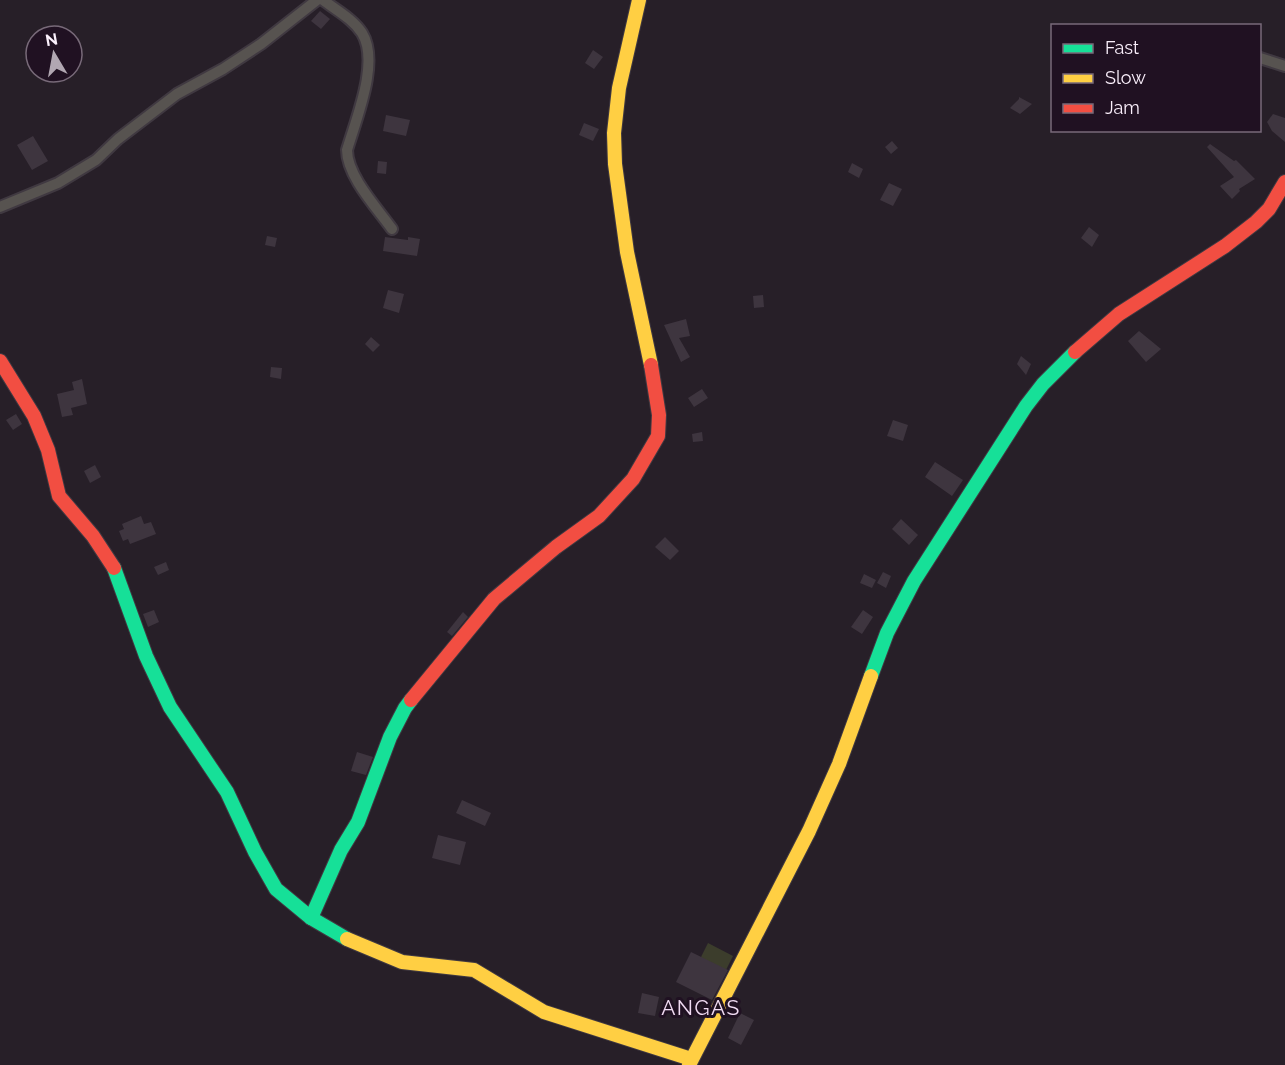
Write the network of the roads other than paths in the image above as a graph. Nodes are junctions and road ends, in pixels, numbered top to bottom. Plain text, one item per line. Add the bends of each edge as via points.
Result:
1 (323, 0) edge
2 (639, 0) edge
3 (311, 2) edge
4 (1261, 58) edge
5 (1285, 66) edge
6 (1285, 183) edge
7 (0, 207) edge
8 (392, 229) dead end
9 (0, 361) edge
10 (311, 918) junction
11 (690, 1062) edge

1 - 8 street via 351,21 366,41 367,79 347,158
2 - 10 street via 619,88 615,164 627,252 655,384 658,436 633,479 616,498 599,516 494,599 405,708 358,822
3 - 7 street via 261,45 177,94 96,160 58,183
4 - 5 street
6 - 11 street via 1256,222 1119,314 1083,344 1026,406 914,581 887,633 839,764 809,831
9 - 10 street via 34,416 48,450 59,496 114,568 146,656 170,707 227,792 276,889
10 - 11 street via 340,936 402,962 474,970 544,1012

